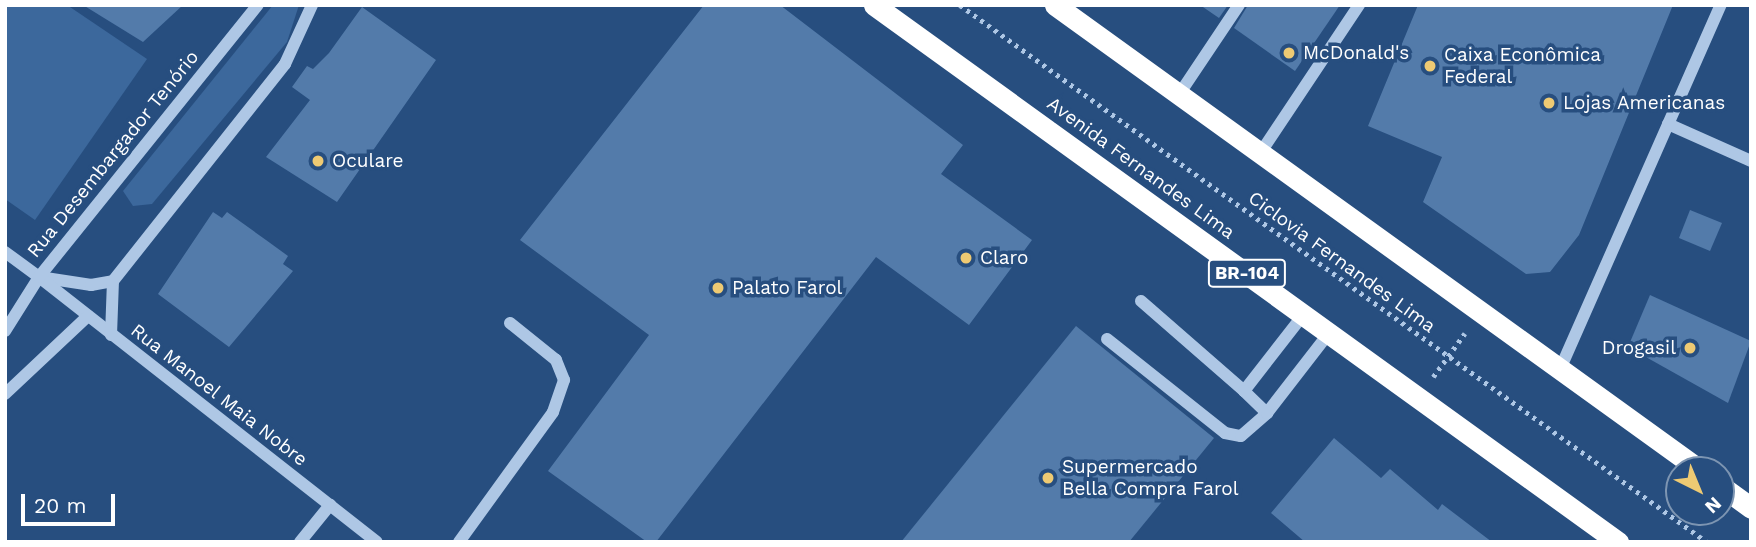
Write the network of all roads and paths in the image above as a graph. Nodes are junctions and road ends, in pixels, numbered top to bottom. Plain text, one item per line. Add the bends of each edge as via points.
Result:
1 (258, 5) edge
2 (312, 5) edge
3 (874, 5) edge
4 (960, 5) edge
5 (1055, 5) edge
6 (1240, 5) edge
7 (1359, 5) edge
8 (1721, 5) edge
9 (1180, 93) junction
10 (1668, 124) junction
11 (1261, 152) junction
12 (1751, 161) edge
13 (5, 253) edge
14 (38, 277) junction
15 (113, 281) junction
16 (1141, 301) dead end
17 (1481, 310) junction
18 (1304, 314) junction
19 (88, 316) junction
20 (510, 323) dead end
21 (5, 331) edge
22 (1329, 333) junction
23 (111, 335) junction
24 (1107, 339) dead end
25 (1448, 356) junction
26 (1561, 367) junction
27 (1244, 391) junction
28 (5, 394) edge
29 (1418, 397) junction
30 (1267, 413) junction
31 (1681, 456) edge
32 (1735, 496) edge
33 (330, 505) junction
34 (1751, 508) edge
35 (300, 542) edge
36 (377, 542) edge
37 (459, 542) edge
38 (1618, 542) edge
39 (1707, 542) edge

1 - 14 street, Rua Desembargador Tenório
2 - 15 street via 285,64
3 - 18 highway, Avenida Fernandes Lima / BR-104
4 - 25 path, Ciclovia Fernandes Lima
5 - 9 highway
6 - 9 street
7 - 11 street
8 - 10 street
9 - 11 highway
10 - 12 street
10 - 26 street
11 - 17 highway
13 - 14 street, Rua Manoel Maia Nobre
14 - 15 street, Rua Manoel Maia Nobre via 91,285
14 - 19 street, Rua Manoel Maia Nobre
14 - 21 street, Rua Desembargador Tenório
15 - 23 street
16 - 27 street
17 - 25 path
17 - 26 highway
18 - 22 highway, Avenida Fernandes Lima / BR-104
18 - 27 street
19 - 23 street, Rua Manoel Maia Nobre
19 - 28 street
20 - 37 street via 556,360 564,380 552,412
22 - 29 highway, Avenida Fernandes Lima / BR-104
22 - 30 street
23 - 33 street, Rua Manoel Maia Nobre
24 - 30 street via 1225,433 1241,436
25 - 29 path
25 - 39 path, Ciclovia Fernandes Lima
26 - 31 highway
27 - 30 street
29 - 38 highway, Avenida Fernandes Lima / BR-104
32 - 34 highway
33 - 35 street
33 - 36 street, Rua Manoel Maia Nobre

